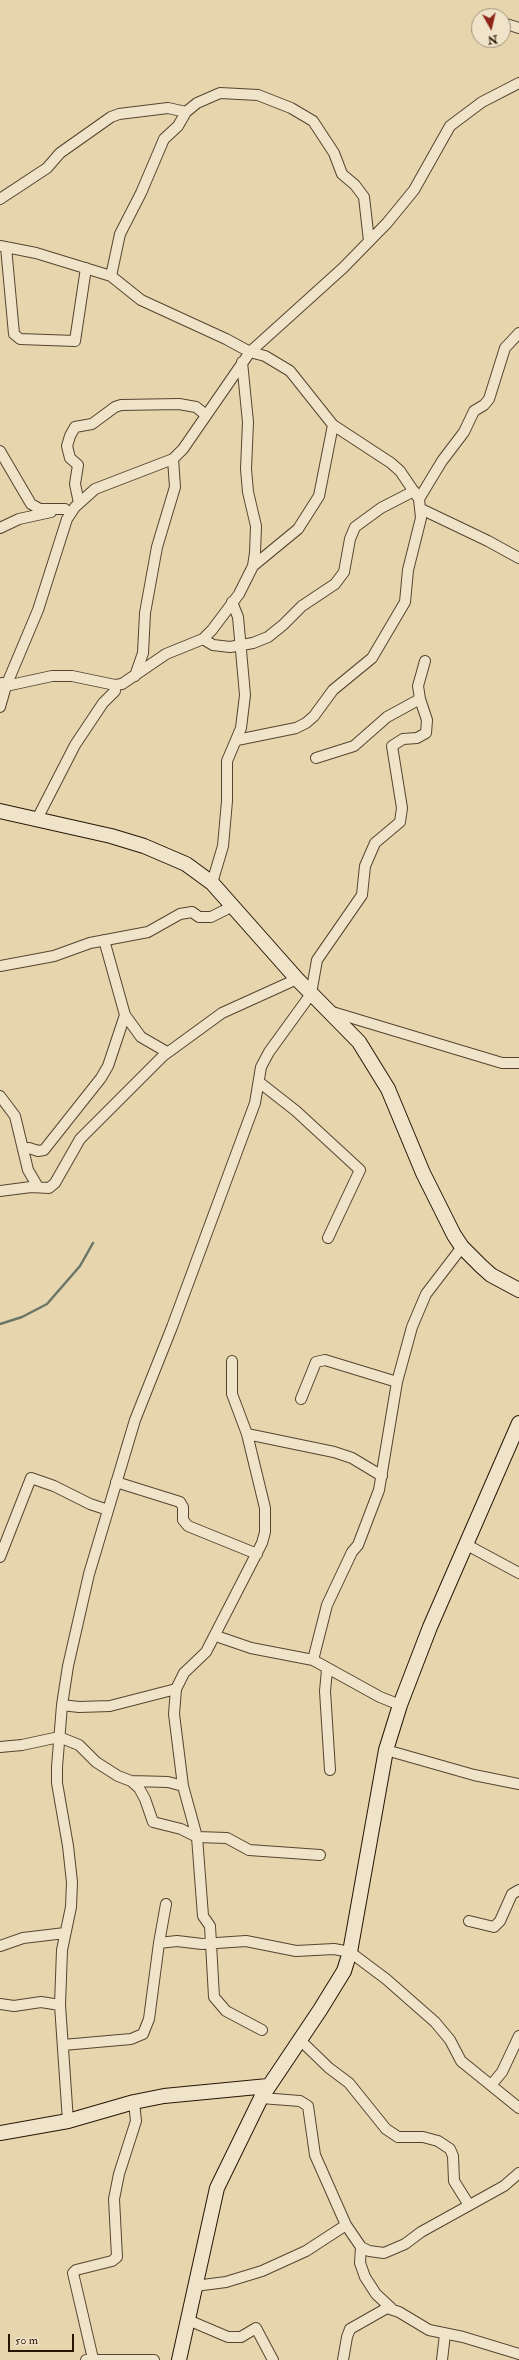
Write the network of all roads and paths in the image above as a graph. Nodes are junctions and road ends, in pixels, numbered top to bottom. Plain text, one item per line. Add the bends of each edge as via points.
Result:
1 (519, 83) edge
2 (186, 112) junction
3 (0, 199) edge
4 (369, 241) junction
5 (3, 246) edge
6 (86, 268) junction
7 (110, 276) junction
8 (519, 333) edge
9 (250, 352) junction
10 (242, 362) junction
11 (206, 414) junction
12 (333, 424) junction
13 (0, 451) edge
14 (173, 459) junction
15 (418, 500) junction
16 (73, 506) junction
17 (0, 528) edge
18 (519, 558) edge
19 (252, 566) junction
20 (232, 602) junction
21 (203, 639) junction
22 (241, 646) junction
23 (425, 661) dead end
24 (134, 677) junction
25 (3, 684) edge
26 (115, 685) junction
27 (420, 699) junction
28 (0, 707) edge
29 (237, 740) junction
30 (316, 758) dead end
31 (0, 812) edge
32 (37, 819) junction
33 (212, 883) junction
34 (233, 906) junction
35 (104, 940) junction
36 (0, 966) edge
37 (297, 979) junction
38 (311, 994) junction
39 (327, 1011) junction
40 (125, 1016) junction
41 (167, 1052) junction
42 (519, 1063) edge
43 (259, 1082) junction
44 (0, 1096) edge
45 (23, 1148) junction
46 (38, 1187) junction
47 (0, 1191) edge
48 (328, 1238) dead end
49 (462, 1247) junction
50 (519, 1290) edge
51 (232, 1361) dead end
52 (397, 1382) junction
53 (301, 1399) dead end
54 (519, 1423) edge
55 (247, 1434) junction
56 (382, 1476) junction
57 (116, 1482) junction
58 (108, 1510) junction
59 (467, 1545) junction
60 (257, 1554) junction
61 (0, 1556) edge
62 (519, 1573) edge
63 (216, 1636) junction
64 (313, 1660) junction
65 (327, 1670) junction
66 (176, 1689) junction
67 (62, 1705) junction
68 (400, 1705) junction
69 (59, 1737) junction
70 (0, 1747) edge
71 (386, 1750) junction
72 (330, 1770) dead end
73 (131, 1781) junction
74 (519, 1784) edge
75 (183, 1786) junction
76 (197, 1836) junction
77 (320, 1855) dead end
78 (519, 1890) edge
79 (166, 1904) dead end
80 (469, 1921) dead end
81 (65, 1933) junction
82 (159, 1943) junction
83 (212, 1943) junction
84 (0, 1946) edge
85 (350, 1952) junction
86 (0, 2004) edge
87 (60, 2005) junction
88 (262, 2030) dead end
89 (519, 2036) edge
90 (299, 2039) junction
91 (62, 2045) junction
92 (492, 2084) junction
93 (264, 2092) junction
94 (134, 2102) junction
95 (519, 2108) edge
96 (68, 2120) junction
97 (0, 2133) edge
98 (519, 2173) edge
99 (469, 2205) junction
100 (346, 2225) junction
101 (361, 2247) junction
102 (195, 2286) junction
103 (391, 2308) junction
104 (188, 2320) junction
105 (445, 2334) junction
106 (519, 2354) edge
107 (90, 2359) edge
108 (154, 2360) edge
109 (179, 2360) edge
110 (273, 2360) edge
111 (343, 2360) edge
112 (442, 2360) edge

1 - 4 street via 482,102 450,126 414,190
2 - 3 street via 168,108 111,117 60,153 47,168
2 - 4 street via 208,97 220,93 235,93 258,95 308,117 334,153 342,174 355,185 364,198
2 - 7 street via 178,126 164,139 120,234
4 - 9 street via 344,268
5 - 6 street
5 - 6 street via 14,334 20,339 75,341
6 - 7 street
7 - 9 street via 142,300
8 - 15 street via 505,348 489,400 474,411 464,432
9 - 10 street
9 - 12 street via 265,356 290,371
10 - 11 street
10 - 19 street via 248,422 246,469 248,492 256,526
11 - 14 street via 183,449
11 - 16 street via 196,407 179,404 121,405 92,424 75,426 67,446 70,458 78,465
12 - 15 street via 391,463
12 - 19 street via 319,496 298,529
13 - 16 street via 31,504 40,509
14 - 16 street via 95,489
14 - 24 street via 175,487 157,547 145,613 142,653
15 - 18 street
15 - 22 street via 381,508 355,527 350,539 344,572 335,584 302,606 268,637
15 - 29 street via 415,544 408,570 405,602 372,658 333,690 306,723 296,728
16 - 17 street via 19,519
16 - 25 street via 38,610
19 - 20 street via 239,594
20 - 21 street
20 - 22 street via 238,618
21 - 22 street via 212,645
21 - 24 street via 166,654
22 - 29 street via 245,695
23 - 27 street via 418,686
24 - 26 street
25 - 26 street via 52,676 72,676
25 - 28 street
26 - 32 street via 115,691 102,703 75,745
27 - 30 street via 387,717 354,746
27 - 38 street via 427,720 426,733 416,738 403,739 392,746 402,808 400,822 390,833 379,839 372,849 365,866 362,895 317,960
29 - 33 street via 227,761 223,846
31 - 32 street
32 - 33 street via 144,846 186,864
33 - 34 street
34 - 35 street via 211,917 203,918 195,913 186,912 166,920 148,932
34 - 37 street
35 - 36 street via 54,956
35 - 40 street
37 - 38 street
37 - 41 street via 222,1013
38 - 39 street
38 - 43 street via 269,1052 261,1067
39 - 42 street via 502,1063
39 - 49 street via 359,1042 380,1073 423,1173
40 - 41 street via 141,1037
40 - 45 street via 108,1066 101,1078 44,1150
41 - 46 street via 80,1139 55,1183 48,1188
43 - 48 street via 296,1111 360,1170
43 - 57 street via 255,1103 135,1420
44 - 45 street via 12,1110
45 - 46 street via 30,1175
46 - 47 street
49 - 50 street via 491,1275
49 - 52 street via 426,1294 412,1327
51 - 55 street via 232,1394
52 - 53 street via 325,1360 316,1362
52 - 56 street
54 - 59 street
55 - 56 street via 334,1452 352,1458
55 - 60 street via 265,1508 265,1532
56 - 64 street via 358,1545 350,1554 327,1605
57 - 58 street
57 - 60 street via 180,1502 183,1507 183,1520 188,1526
58 - 61 street via 31,1478
58 - 67 street via 89,1574
59 - 62 street
59 - 68 street via 430,1627
60 - 63 street
63 - 64 street via 251,1648
63 - 66 street via 206,1652 184,1673
64 - 65 street
65 - 68 street
65 - 72 street via 325,1690
66 - 67 street via 110,1706
66 - 75 street via 174,1714
67 - 69 street
68 - 71 street
69 - 70 street
69 - 73 street via 80,1745 96,1762
69 - 81 street via 57,1783 72,1882 71,1907
71 - 74 street via 474,1775
71 - 85 street
73 - 75 street via 168,1782
73 - 76 street via 145,1798 153,1822
75 - 76 street
76 - 77 street via 227,1838 249,1850
76 - 83 street via 203,1916 210,1926
78 - 80 street via 512,1894 500,1921 494,1927
79 - 82 street
81 - 84 street via 23,1938
81 - 87 street
82 - 83 street
82 - 91 street via 150,2019 143,2034 131,2039
83 - 85 street via 246,1941 296,1951 334,1949
83 - 88 street via 214,1997 226,2011
85 - 90 street via 344,1971
85 - 92 street via 435,2022 450,2040 461,2061
86 - 87 street via 14,2006 41,2002
87 - 91 street
89 - 92 street via 502,2072
90 - 93 street
90 - 99 street via 349,2083 386,2129 398,2137 422,2137 438,2141 450,2149 453,2156 454,2181
91 - 96 street
92 - 95 street
93 - 94 street via 164,2096
93 - 100 street via 300,2100 308,2106 315,2155
93 - 102 street via 218,2188
94 - 96 street
94 - 107 street via 136,2121 114,2198 117,2257 112,2261 73,2273
96 - 97 street
98 - 99 street via 504,2186
99 - 101 street via 393,2250 376,2252
100 - 101 street
100 - 102 street via 306,2250 262,2271 226,2282
101 - 103 street via 360,2263 365,2277 376,2294
102 - 104 street
103 - 105 street via 421,2326
103 - 111 street via 383,2309 350,2329
104 - 109 street
104 - 110 street via 228,2337 241,2337 256,2328
105 - 106 street via 470,2338
105 - 112 street
107 - 108 street

